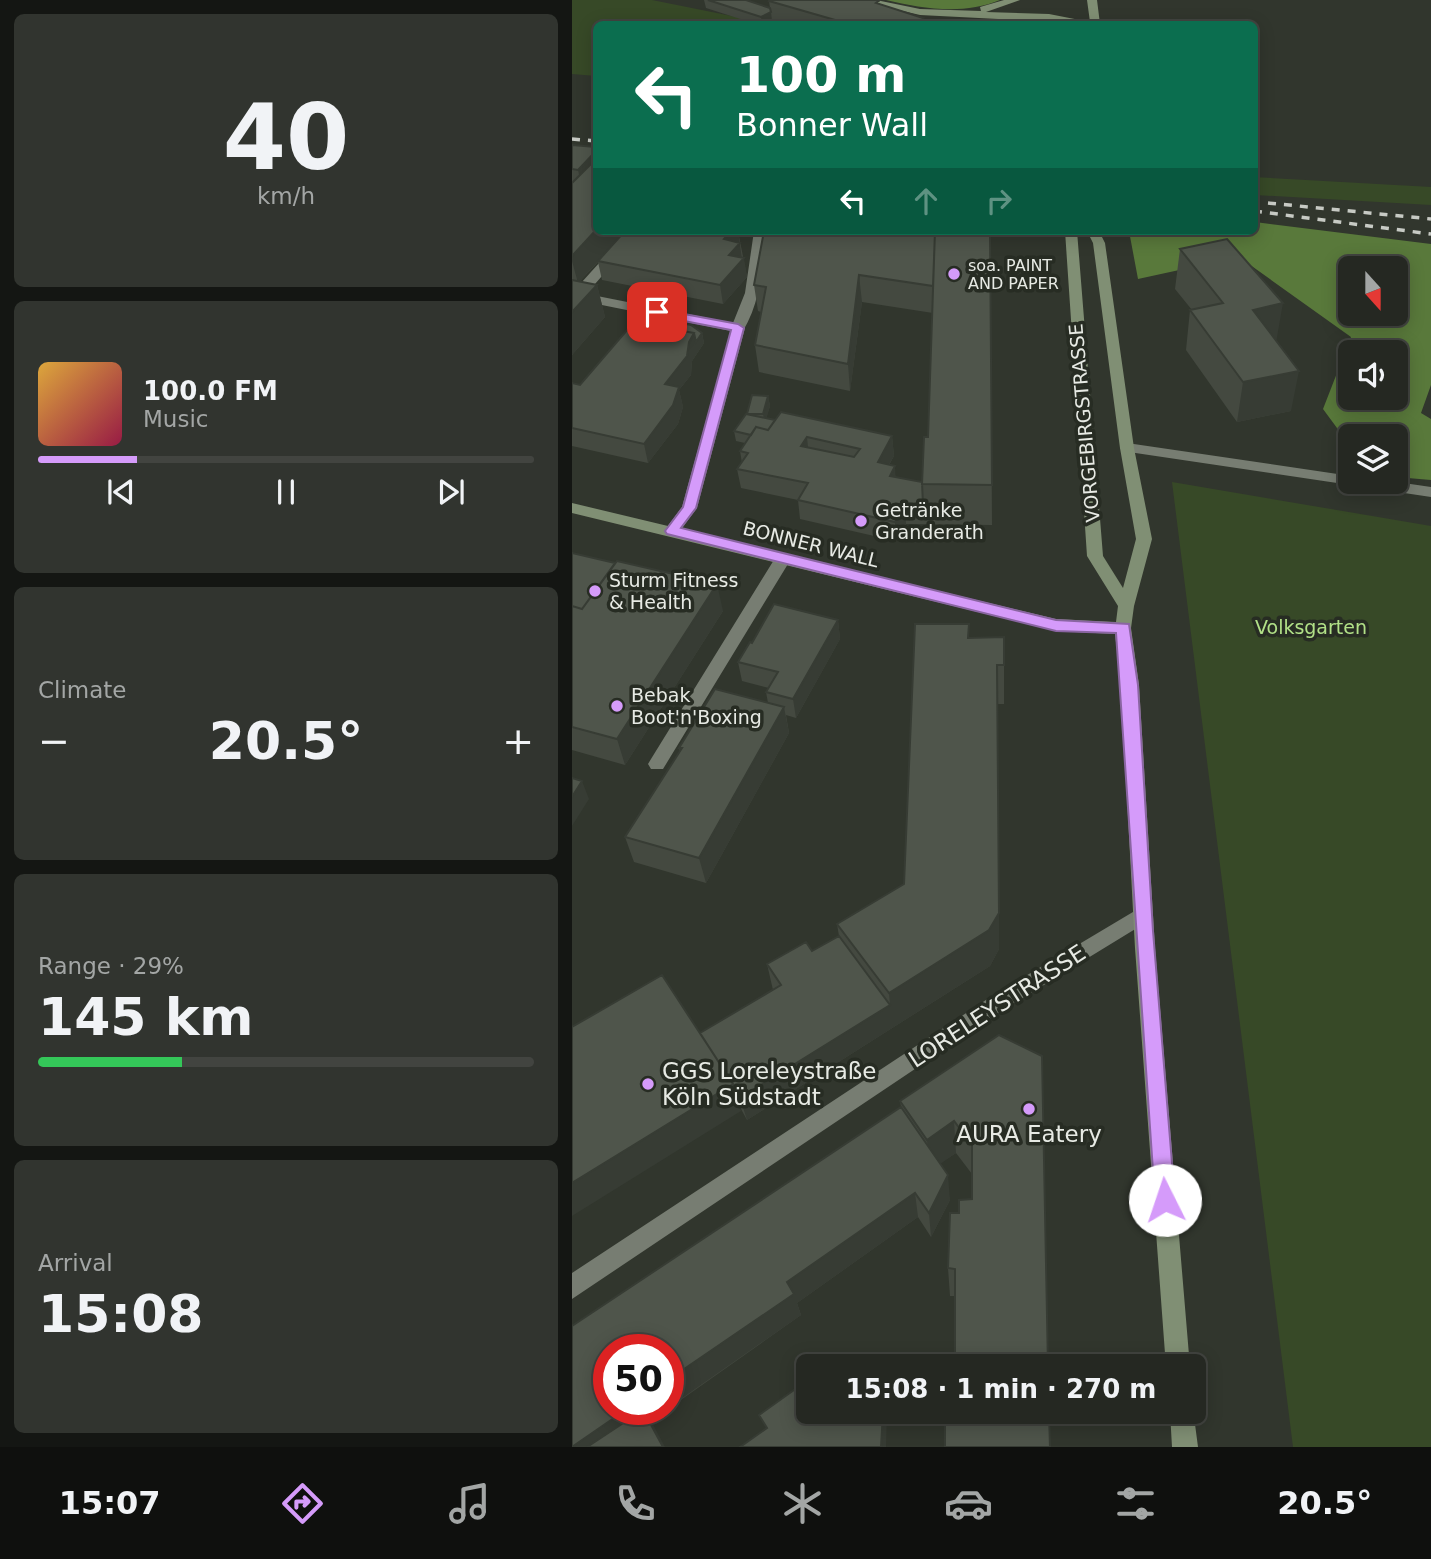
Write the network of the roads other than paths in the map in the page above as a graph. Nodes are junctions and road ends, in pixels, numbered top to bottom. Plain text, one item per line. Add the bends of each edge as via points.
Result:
1 (855, 0) edge
2 (861, 0) edge
3 (1015, 0) edge
4 (1092, 0) edge
5 (1047, 5) dead end
6 (945, 15) junction
7 (918, 21) edge
8 (1049, 21) edge
9 (1095, 21) edge
10 (631, 235) edge
11 (760, 235) edge
12 (1071, 235) edge
13 (1095, 235) edge
14 (574, 296) edge
15 (738, 328) junction
16 (1127, 448) junction
17 (1338, 479) edge
18 (1408, 489) edge
19 (1431, 492) edge
20 (572, 508) edge
21 (672, 531) junction
22 (783, 559) junction
23 (1126, 606) junction
24 (1123, 628) junction
25 (657, 764) dead end
26 (1143, 914) junction
27 (572, 1287) edge
28 (1177, 1354) edge
29 (1183, 1424) edge
30 (1184, 1447) edge

1 - 7 main road
2 - 6 main road
3 - 6 main road
4 - 9 main road
5 - 8 main road
6 - 8 main road
10 - 14 street
11 - 15 street via 755,285
12 - 23 main road, VORGEBIRGSTRASSE via 1095,556
13 - 16 main road, VORGEBIRGSTRASSE
14 - 15 street
15 - 21 street via 689,508
16 - 17 street
16 - 23 main road, VORGEBIRGSTRASSE via 1144,539
18 - 19 street
20 - 21 main road, BONNER WALL
21 - 22 main road, BONNER WALL
22 - 24 main road, BONNER WALL via 1056,625
22 - 25 street
23 - 24 main road, VORGEBIRGSTRASSE
24 - 26 main road, VORGEBIRGSTRASSE
26 - 27 street, LORELEYSTRASSE via 996,1004
26 - 28 main road, VORGEBIRGSTRASSE
29 - 30 main road

